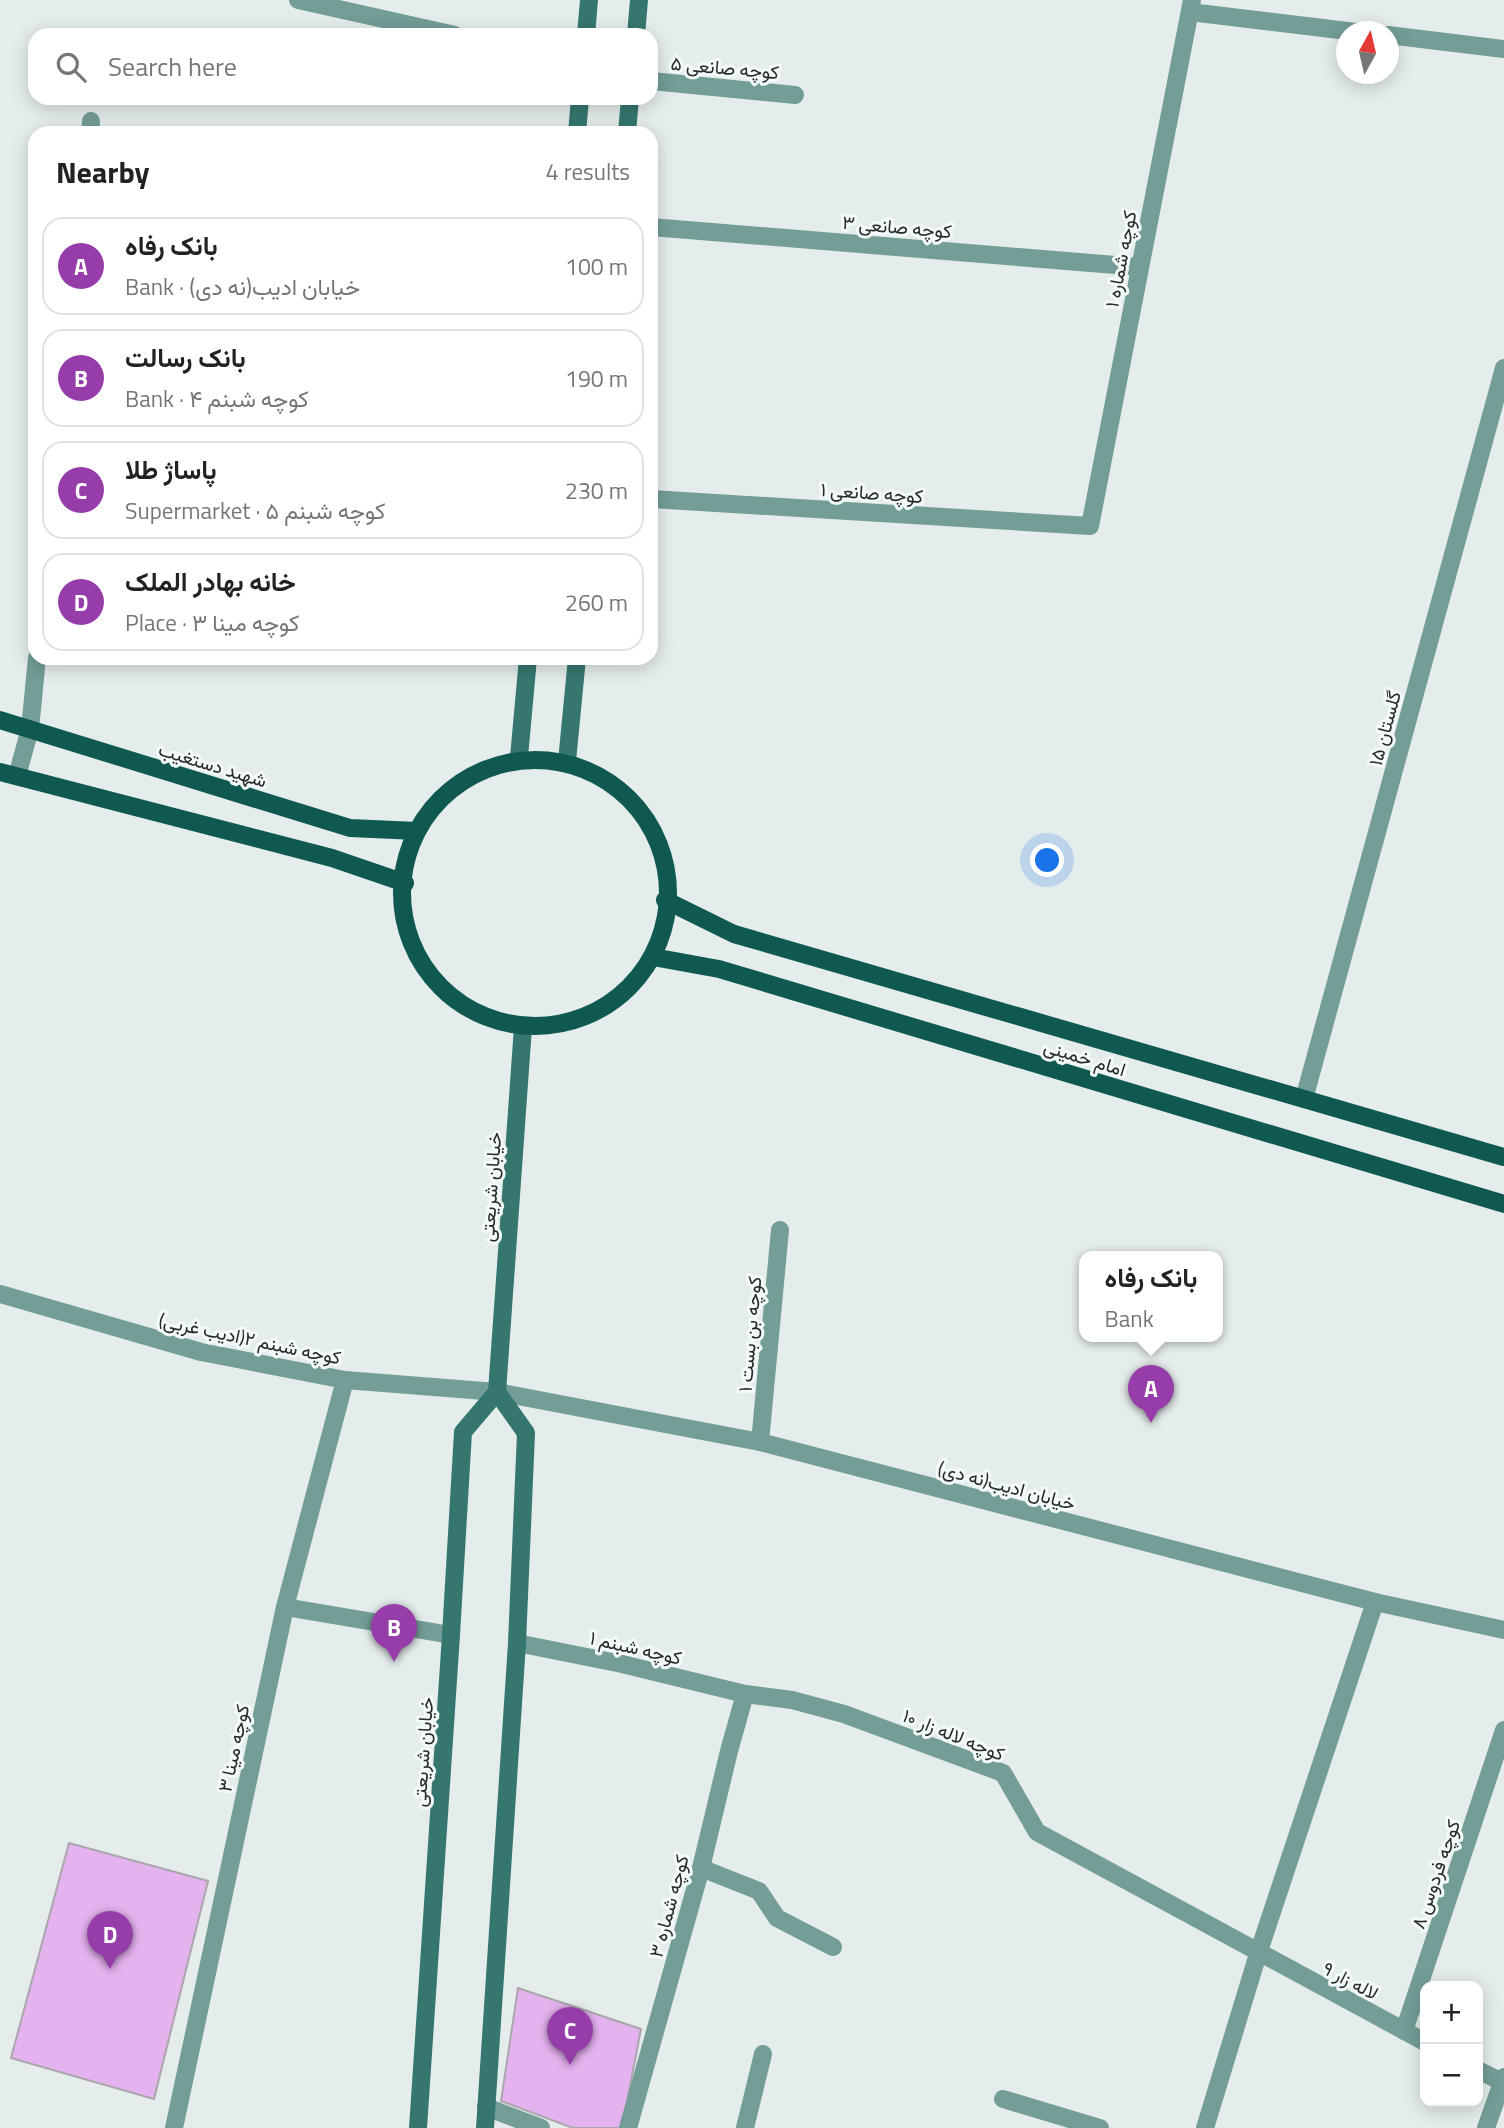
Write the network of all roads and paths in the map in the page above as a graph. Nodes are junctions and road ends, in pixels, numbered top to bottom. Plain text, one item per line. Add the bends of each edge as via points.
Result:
1 (589, 0) edge
2 (639, 0) edge
3 (307, 1) edge
4 (1191, 6) edge
5 (425, 28) edge
6 (587, 28) edge
7 (637, 28) edge
8 (1336, 29) edge
9 (1399, 36) edge
10 (1504, 49) edge
11 (658, 83) edge
12 (795, 95) dead end
13 (579, 105) edge
14 (629, 105) edge
15 (578, 126) edge
16 (628, 126) edge
17 (658, 228) edge
18 (1140, 267) junction
19 (1504, 368) edge
20 (658, 499) edge
21 (1090, 526) joint
22 (36, 665) edge
23 (527, 665) edge
24 (576, 665) edge
25 (0, 720) edge
26 (30, 729) junction
27 (519, 757) junction
28 (567, 761) junction
29 (9, 774) edge
30 (417, 831) junction
31 (405, 883) junction
32 (664, 900) junction
33 (653, 957) junction
34 (523, 1027) junction
35 (1304, 1099) junction
36 (1504, 1157) edge
37 (1504, 1204) edge
38 (780, 1230) dead end
39 (0, 1294) edge
40 (345, 1380) junction
41 (497, 1392) junction
42 (760, 1442) junction
43 (1375, 1602) junction
44 (285, 1607) junction
45 (1504, 1630) edge
46 (451, 1635) junction
47 (517, 1643) junction
48 (745, 1694) junction
49 (1504, 1730) edge
50 (701, 1868) junction
51 (833, 1947) dead end
52 (1258, 1954) junction
53 (1404, 2031) junction
54 (1420, 2039) edge
55 (763, 2054) dead end
56 (1483, 2072) edge
57 (1503, 2081) edge
58 (1003, 2099) dead end
59 (486, 2107) junction
60 (174, 2128) edge
61 (418, 2128) edge
62 (485, 2128) edge
63 (541, 2128) edge
64 (628, 2128) edge
65 (745, 2128) edge
66 (1100, 2128) edge
67 (1205, 2128) edge
68 (1486, 2128) edge

1 - 6 main road
2 - 7 main road
3 - 5 street
4 - 8 street
4 - 18 street, کوچه شماره ۱
9 - 10 street
11 - 12 street, کوچه صانعی ۵
13 - 15 main road
14 - 16 main road
17 - 18 street, کوچه صانعی ۳
18 - 21 street, کوچه شماره ۱
19 - 35 street, گلستان ۱۵
20 - 21 street, کوچه صانعی ۱
22 - 26 street
23 - 27 main road
24 - 28 main road
25 - 26 main road, شهید دستغیب
26 - 29 street
26 - 30 main road, شهید دستغیب via 350,828
27 - 28 main road
27 - 30 main road via 479,767 444,795
28 - 32 main road via 604,778 639,814 654,839
29 - 31 main road via 332,858
30 - 31 main road
31 - 34 main road via 414,937 436,981 482,1014
32 - 33 main road via 666,909
32 - 35 main road, امام خمینی via 734,934
33 - 34 main road via 634,987 596,1013 541,1030
33 - 37 main road, امام خمینی via 719,969
34 - 41 main road, خیابان شریعتی
35 - 36 main road, امام خمینی
38 - 42 street, کوچه بن بست ۱
39 - 40 street, کوچه شبنم ۲(ادیب غربی) via 201,1353
40 - 41 street, کوچه شبنم ۲(ادیب غربی)
40 - 44 street, کوچه مینا ۳
41 - 42 street, خیابان ادیب(نه دی)
41 - 46 main road, خیابان شریعتی via 463,1432
41 - 47 main road via 526,1433
42 - 43 street, خیابان ادیب(نه دی)
43 - 45 street, خیابان ادیب(نه دی)
43 - 52 street
44 - 46 street
44 - 60 street, کوچه مینا ۳
46 - 61 main road, خیابان شریعتی
47 - 48 street, کوچه شبنم ۱
47 - 59 main road
48 - 50 street, کوچه شماره ۳
48 - 52 street, کوچه لاله زار ۱۰ via 844,1714 1003,1773 1037,1832
49 - 53 street, کوچه فردوس ۸
50 - 51 street via 758,1891 777,1918
50 - 64 street, کوچه شماره ۳
52 - 53 street, لاله زار ۹
52 - 67 street
53 - 54 street, لاله زار ۹
55 - 65 street
56 - 57 street
57 - 68 street
58 - 66 street
59 - 62 main road
59 - 63 street

